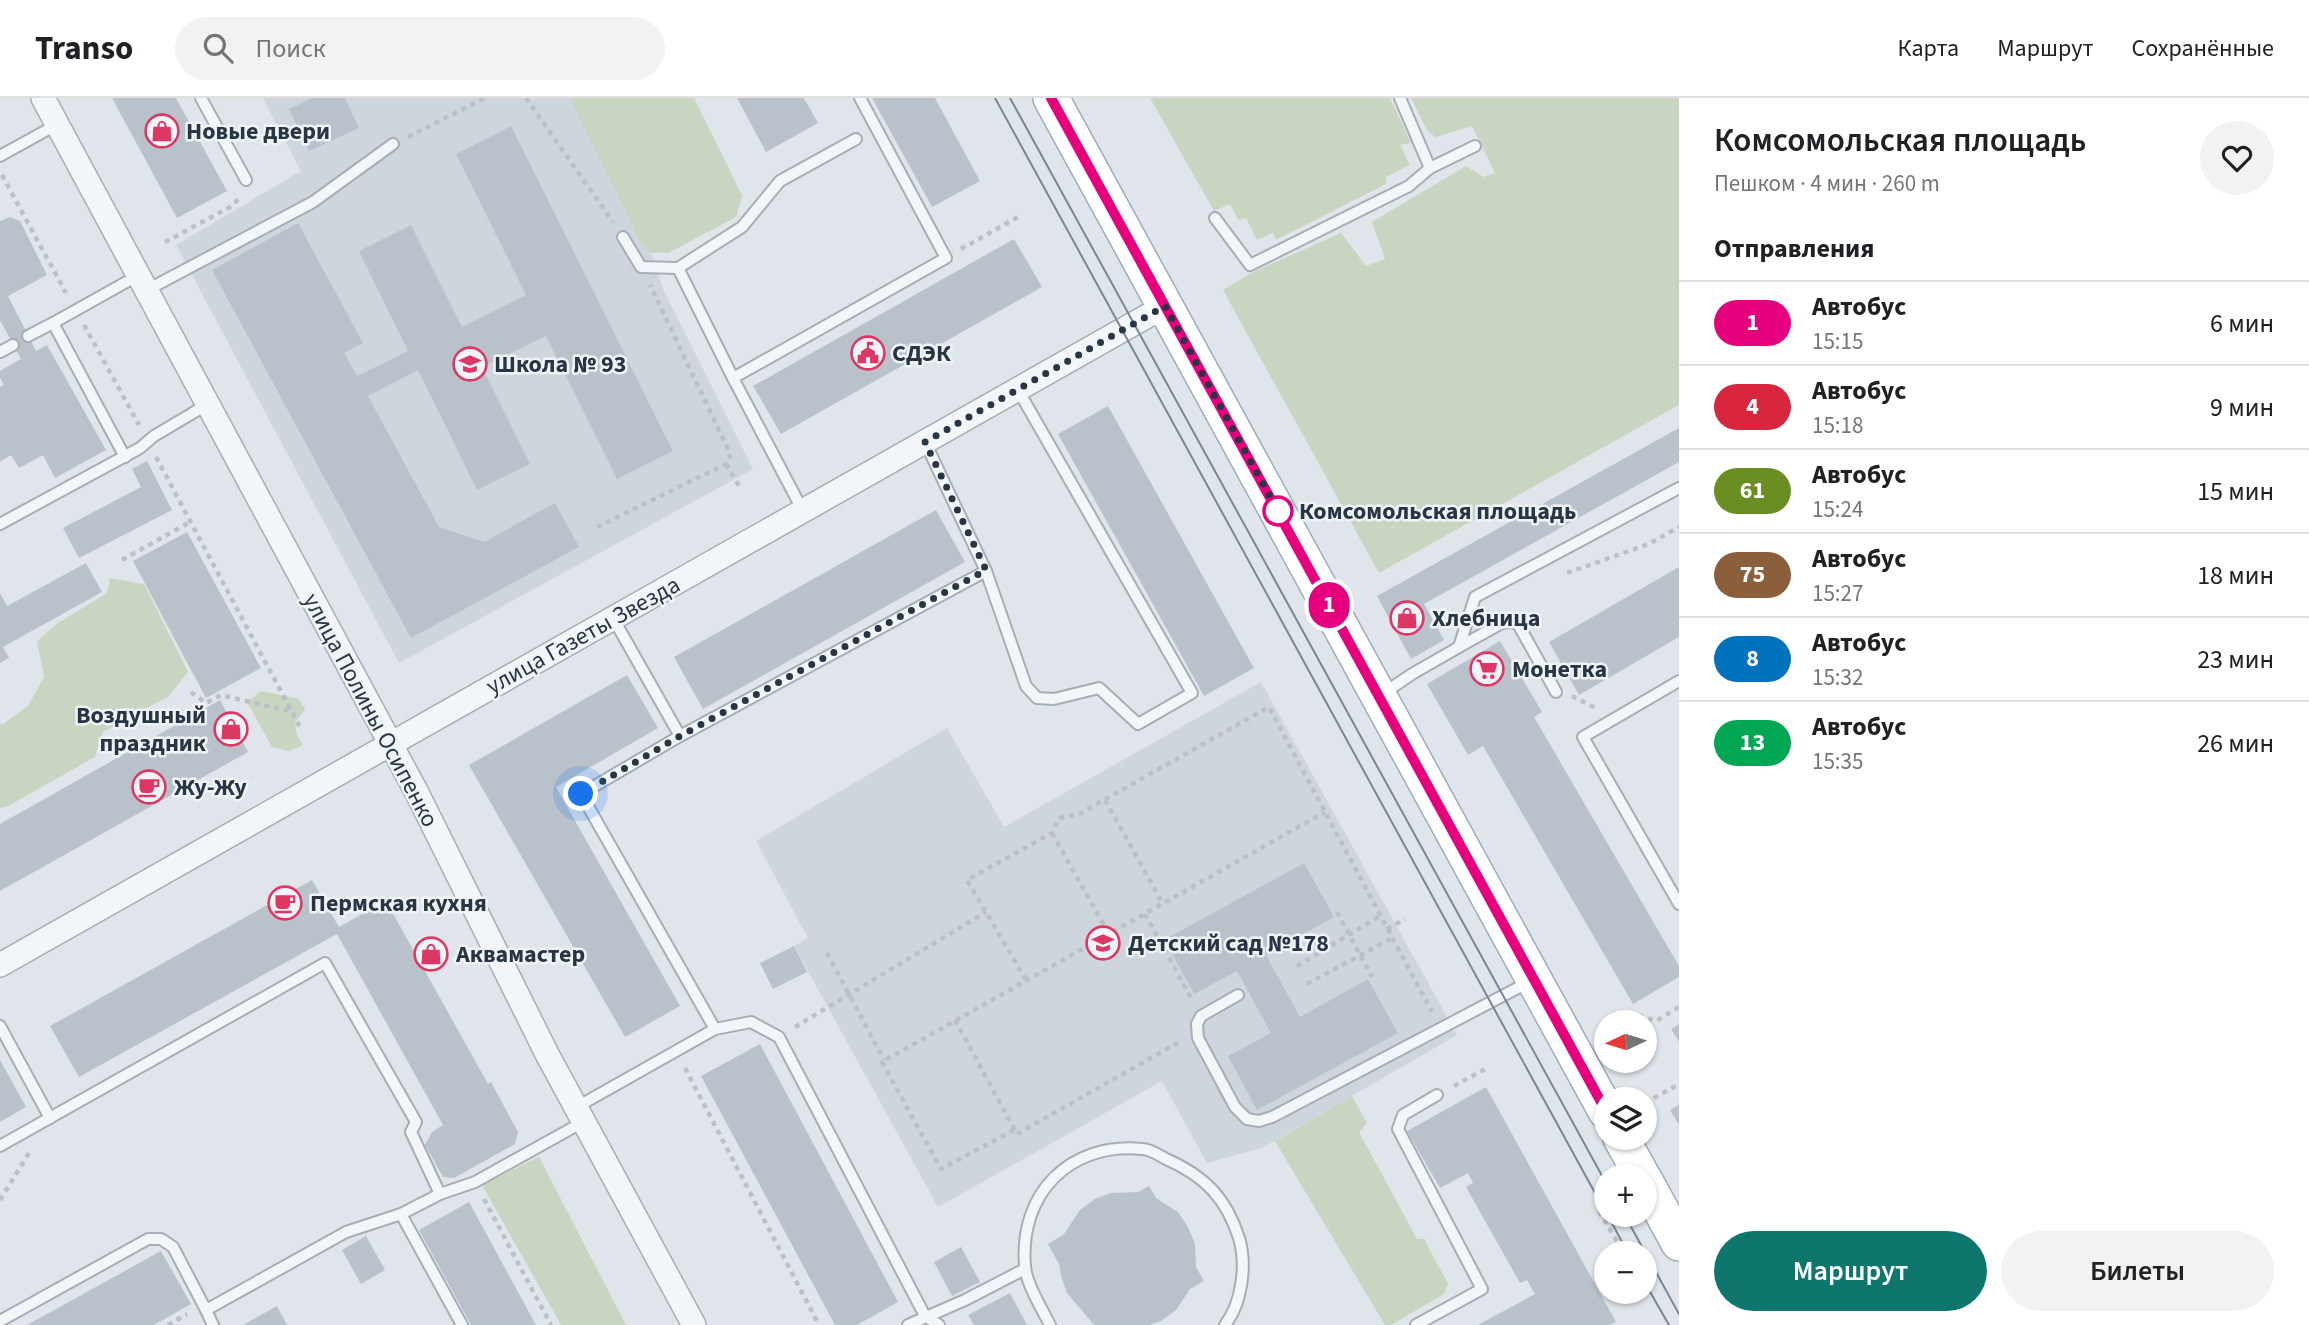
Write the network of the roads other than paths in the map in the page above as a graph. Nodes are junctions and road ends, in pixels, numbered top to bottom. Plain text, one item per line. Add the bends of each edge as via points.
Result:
1 (43, 98) edge
2 (201, 98) edge
3 (860, 98) edge
4 (1051, 98) edge
5 (1400, 98) edge
6 (56, 125) junction
7 (856, 139) dead end
8 (393, 144) road end
9 (1475, 146) dead end
10 (0, 156) edge
11 (1430, 168) junction
12 (246, 180) road end
13 (1215, 218) dead end
14 (623, 237) road end
15 (678, 268) junction
16 (141, 284) junction
17 (1165, 306) junction
18 (53, 323) junction
19 (29, 336) dead end
20 (13, 345) dead end
21 (0, 352) edge
22 (733, 377) junction
23 (1018, 390) junction
24 (208, 404) junction
25 (925, 442) junction
26 (125, 457) junction
27 (1679, 488) edge
28 (803, 511) junction
29 (0, 524) edge
30 (986, 570) junction
31 (613, 618) junction
32 (1459, 647) junction
33 (1679, 681) edge
34 (1556, 692) road end
35 (1380, 697) junction
36 (680, 736) junction
37 (390, 744) junction
38 (1679, 904) edge
39 (0, 965) edge
40 (1534, 979) junction
41 (1238, 995) dead end
42 (0, 1026) edge
43 (715, 1029) junction
44 (1594, 1089) edge
45 (1437, 1095) road end
46 (579, 1115) junction
47 (50, 1118) junction
48 (0, 1146) edge
49 (440, 1194) junction
50 (1657, 1203) edge
51 (401, 1214) junction
52 (1679, 1243) edge
53 (1025, 1269) junction
54 (206, 1310) junction
55 (925, 1316) junction
56 (0, 1321) edge
57 (213, 1325) edge
58 (461, 1325) edge
59 (694, 1325) edge
60 (908, 1325) edge
61 (939, 1325) edge
62 (1050, 1325) edge
63 (1225, 1325) edge
64 (1416, 1325) edge

1 - 6 street, улица Полины Осипенко
2 - 12 lane
3 - 22 lane via 946,258
4 - 17 main road
5 - 11 lane
6 - 10 lane
6 - 16 street, улица Полины Осипенко
7 - 15 lane via 780,181 742,227
8 - 16 lane via 313,202
9 - 11 lane
11 - 13 lane via 1409,186 1250,265
14 - 15 lane via 642,267
15 - 22 lane
16 - 18 lane
16 - 24 street, улица Полины Осипенко
17 - 23 street, улица Газеты Звезда
17 - 35 main road
18 - 19 lane
18 - 26 lane
20 - 21 lane
22 - 28 lane
23 - 25 street, улица Газеты Звезда
23 - 30 lane via 1192,693 1138,724 1099,688 1054,699 1037,698 1026,686
24 - 26 lane
24 - 37 street, улица Полины Осипенко
25 - 28 street, улица Газеты Звезда
25 - 30 lane
26 - 29 lane
27 - 32 lane via 1475,597
28 - 31 street, улица Газеты Звезда
30 - 36 lane
31 - 36 lane
31 - 37 street, улица Газеты Звезда
32 - 34 lane via 1502,623 1518,624
32 - 35 lane
33 - 38 lane via 1583,737
35 - 40 main road
36 - 43 lane via 581,794
37 - 39 street, улица Газеты Звезда
37 - 46 street, улица Полины Осипенко
40 - 41 lane via 1259,1121 1247,1119 1235,1107 1198,1038 1201,1016
40 - 44 main road
42 - 47 lane
43 - 46 lane
43 - 55 lane via 751,1022 779,1037
45 - 64 lane via 1403,1115 1398,1129 1482,1289
46 - 49 lane via 475,1182
46 - 59 street, улица Полины Осипенко
47 - 48 lane
47 - 49 lane via 326,963 416,1122 411,1132
49 - 51 lane
50 - 52 main road
51 - 54 lane via 346,1232
51 - 58 lane
53 - 55 lane
53 - 62 lane
53 - 63 lane via 1026,1232 1038,1195 1066,1167 1106,1149 1145,1149 1210,1185 1232,1215 1243,1251 1241,1287
54 - 56 lane via 173,1247 161,1239 148,1239
54 - 57 lane
55 - 60 lane
55 - 61 lane

